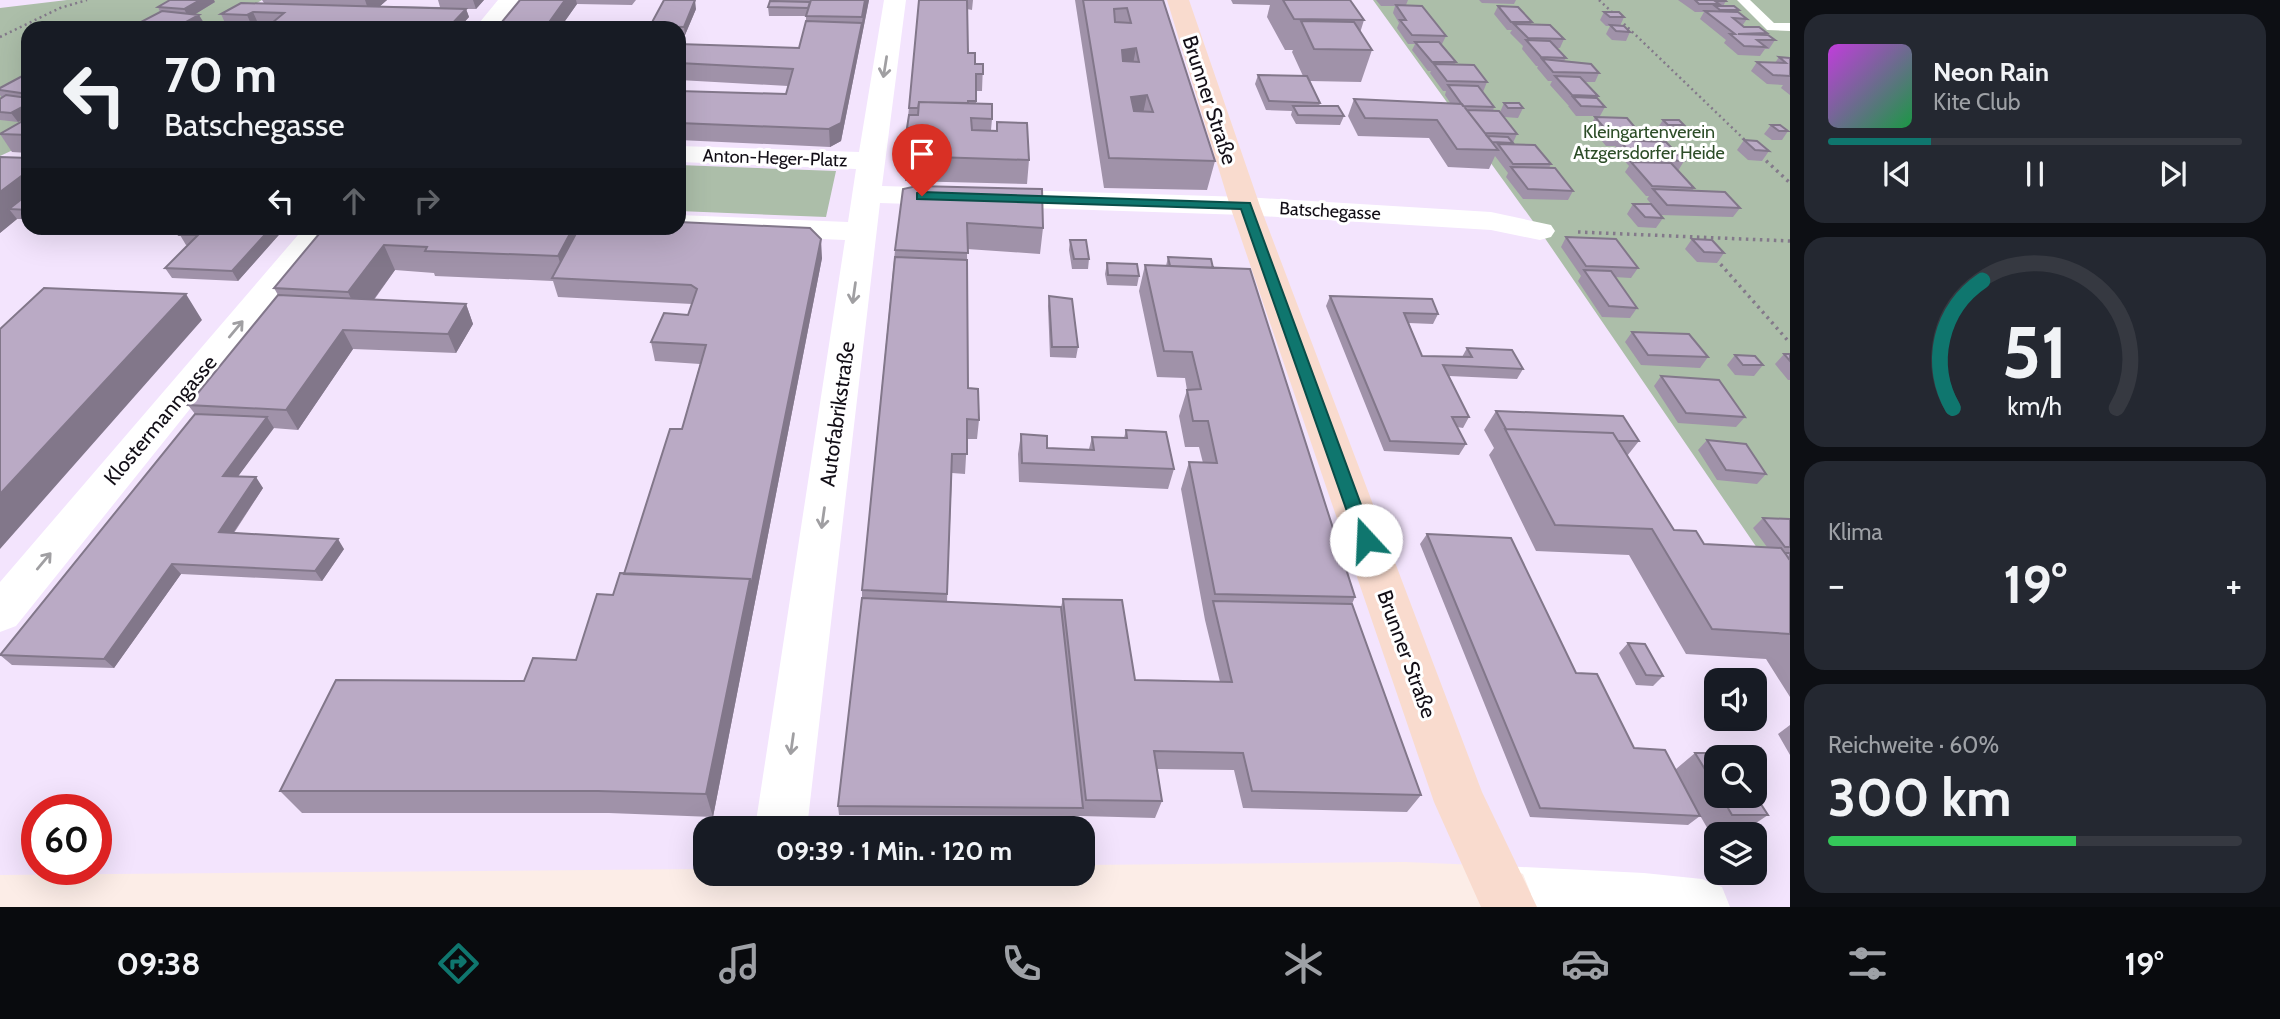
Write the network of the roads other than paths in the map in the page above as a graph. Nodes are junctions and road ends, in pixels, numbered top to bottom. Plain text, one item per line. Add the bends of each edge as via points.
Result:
1 (509, 0) edge
2 (895, 0) edge
3 (1178, 0) edge
4 (1743, 0) edge
5 (492, 21) edge
6 (1790, 27) edge
7 (686, 155) edge
8 (869, 178) junction
9 (1245, 206) junction
10 (686, 224) edge
11 (1540, 231) road end
12 (862, 232) junction
13 (314, 235) edge
14 (0, 613) edge
15 (783, 816) edge
16 (730, 886) edge
17 (899, 886) edge
18 (1506, 900) edge
19 (0, 903) edge
20 (1702, 907) edge

1 - 5 street
2 -> 8 street, Autofabrikstraße
3 - 9 main road, Brunner Straße
4 - 6 lane via 1771,27
7 - 8 street, Anton-Heger-Platz
8 - 9 street, Batschegasse
8 - 12 street, Autofabrikstraße
9 - 11 street, Batschegasse via 1491,221
9 - 18 main road, Brunner Straße via 1460,802
10 - 12 street
12 -> 15 street, Autofabrikstraße
14 -> 13 street, Klostermanngasse
16 - 19 main road
17 - 18 main road via 1405,890
18 - 20 street via 1643,901

